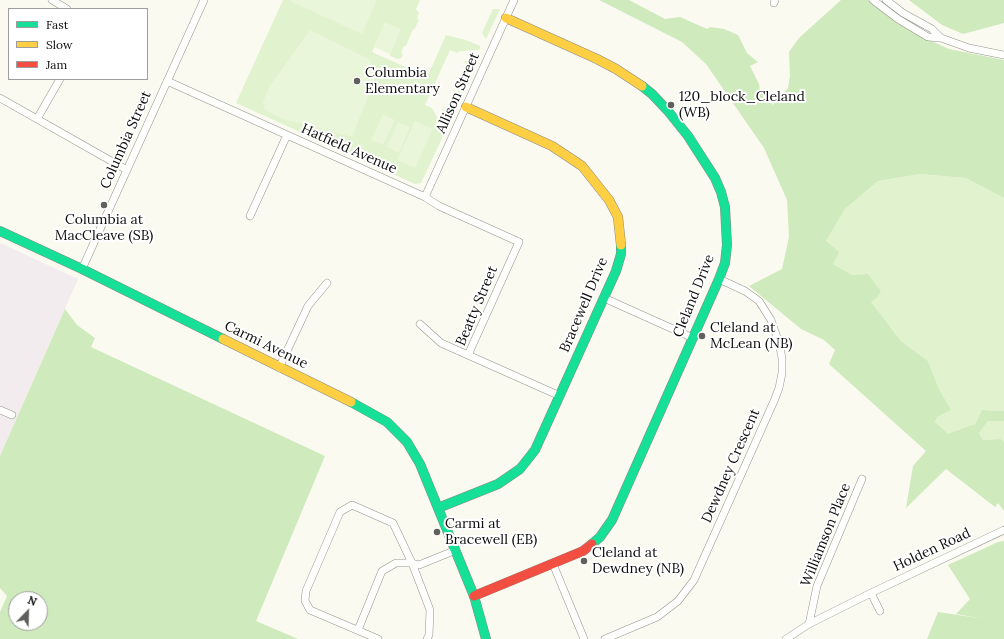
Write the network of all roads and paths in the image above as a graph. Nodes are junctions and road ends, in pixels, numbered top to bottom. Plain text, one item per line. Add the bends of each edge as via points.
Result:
1 (52, 0) edge
2 (204, 0) edge
3 (514, 0) edge
4 (873, 0) edge
5 (886, 0) edge
6 (65, 8) edge
7 (506, 18) junction
8 (941, 38) junction
9 (1004, 55) edge
10 (59, 80) edge
11 (167, 81) junction
12 (0, 98) edge
13 (466, 107) junction
14 (37, 119) junction
15 (287, 135) junction
16 (127, 170) junction
17 (425, 198) junction
18 (250, 216) dead end
19 (0, 231) edge
20 (519, 242) joint
21 (82, 269) junction
22 (719, 279) junction
23 (327, 283) dead end
24 (604, 298) junction
25 (420, 324) dead end
26 (693, 338) junction
27 (468, 355) junction
28 (279, 368) junction
29 (560, 396) junction
30 (0, 410) edge
31 (12, 415) dead end
32 (862, 479) dead end
33 (438, 508) junction
34 (1004, 530) edge
35 (456, 550) junction
36 (412, 563) junction
37 (553, 564) junction
38 (871, 593) junction
39 (474, 596) junction
40 (880, 610) dead end
41 (809, 624) junction
42 (358, 630) junction
43 (378, 639) edge
44 (427, 639) edge
45 (486, 639) edge
46 (584, 639) edge
47 (605, 639) edge
48 (786, 639) edge

1 - 6 street
2 - 11 street, Columbia Street
3 - 7 street, Allison Street
4 - 8 street via 928,37
5 - 8 street via 932,29
7 - 13 street, Allison Street
7 - 22 street, Cleland Drive via 616,69 634,80 668,111 702,157 721,192 727,232 725,263
8 - 9 street via 970,48
10 - 14 street
11 - 15 street, Hatfield Avenue
11 - 16 street, Columbia Street
12 - 14 street
13 - 17 street, Allison Street
13 - 24 street, Bracewell Drive via 552,146 582,166 609,200 618,217 622,236 621,254
14 - 16 street
15 - 17 street, Hatfield Avenue
15 - 18 street
16 - 21 street, Columbia Street
17 - 20 street, Hatfield Avenue
19 - 21 street, Carmi Avenue
20 - 27 street, Beatty Street
21 - 28 street, Carmi Avenue
22 - 26 street, Cleland Drive
22 - 47 street, Dewdney Crescent via 745,290 759,301 771,320 782,358 782,373 774,402 694,580 678,601 657,617
23 - 28 street via 308,306
24 - 26 street
24 - 29 street, Bracewell Drive
25 - 27 street via 441,343
26 - 37 street, Cleland Drive via 612,520 600,537 583,551
27 - 29 street, Beatty Street
28 - 33 street, Carmi Avenue via 387,422 414,452
29 - 33 street, Bracewell Drive via 535,450 520,469 498,484
30 - 31 street
32 - 41 street, Williamson Place via 817,586
33 - 35 street, Carmi Avenue
34 - 38 street, Holden Road
35 - 36 street via 419,565
35 - 39 street, Carmi Avenue
36 - 42 street via 396,563 382,571
36 - 42 street via 393,523 352,505 340,512 306,591 305,601 310,610
36 - 44 street via 430,610
37 - 39 street, Cleland Drive
37 - 46 street
38 - 40 street
38 - 41 street, Holden Road
39 - 45 street, Carmi Avenue
41 - 48 street, Holden Road
42 - 43 street

